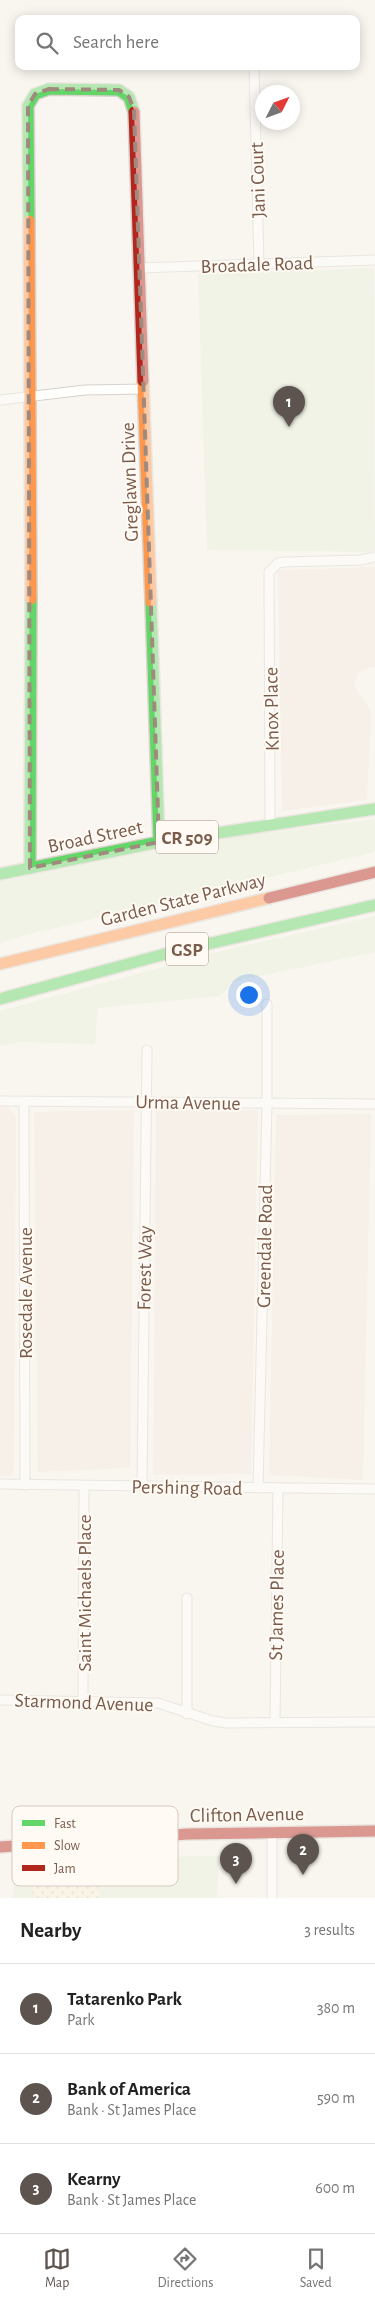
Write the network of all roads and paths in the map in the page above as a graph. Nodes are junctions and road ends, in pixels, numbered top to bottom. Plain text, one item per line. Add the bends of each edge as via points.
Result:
1 (254, 70) edge
2 (375, 260) edge
3 (259, 264) junction
4 (140, 268) junction
5 (144, 389) junction
6 (31, 398) junction
7 (0, 400) edge
8 (375, 557) edge
9 (375, 809) edge
10 (270, 824) junction
11 (160, 842) junction
12 (30, 868) junction
13 (375, 872) edge
14 (0, 874) edge
15 (375, 905) edge
16 (0, 964) edge
17 (0, 998) edge
18 (267, 1004) dead end
19 (147, 1050) dead end
20 (0, 1101) edge
21 (24, 1101) junction
22 (146, 1102) junction
23 (267, 1103) junction
24 (375, 1104) edge
25 (0, 1484) edge
26 (25, 1485) junction
27 (84, 1486) junction
28 (142, 1486) junction
29 (258, 1488) junction
30 (278, 1488) junction
31 (375, 1489) edge
32 (187, 1598) dead end
33 (0, 1700) edge
34 (83, 1701) junction
35 (187, 1714) junction
36 (275, 1722) junction
37 (375, 1722) edge
38 (272, 1831) junction
39 (375, 1831) edge
40 (178, 1835) edge
41 (272, 1898) edge

1 - 3 street, Jani Court
2 - 3 street, Broadale Road
3 - 4 street, Broadale Road
4 - 5 main road, Greglawn Drive
4 - 6 main road, Greglawn Drive via 134,110 129,97 113,89 49,89 35,94 28,106
5 - 6 street via 85,390
5 - 11 main road, Greglawn Drive
6 - 7 street
6 - 12 main road
8 - 10 street, Knox Place via 278,563 269,572
9 - 10 main road, Broad Street / CR 509
10 - 11 main road, Broad Street / CR 509
11 - 12 main road, Broad Street / CR 509
12 - 14 main road, Broad Street / CR 509
13 - 16 main road, Garden State Parkway / GSP
15 - 17 main road, GSP via 156,956
18 - 23 street, Greendale Road
19 - 22 street, Forest Way
20 - 21 street, Urma Avenue
21 - 22 street, Urma Avenue
21 - 26 street, Rosedale Avenue
22 - 23 street, Urma Avenue
22 - 28 street, Forest Way
23 - 24 street, Urma Avenue
23 - 29 street, Greendale Road
25 - 26 street, Pershing Road
26 - 27 street, Pershing Road
27 - 28 street, Pershing Road
27 - 34 street, Saint Michaels Place
28 - 29 street, Pershing Road
29 - 30 street, Pershing Road
30 - 31 street, Pershing Road
30 - 36 street, St James Place
32 - 35 street
33 - 34 street, Starmond Avenue
34 - 35 street, Starmond Avenue via 158,1703
35 - 36 street, Starmond Avenue via 227,1723
36 - 37 street, Starmond Avenue
38 - 39 main road, Clifton Avenue
38 - 40 main road, Clifton Avenue
38 - 41 street

